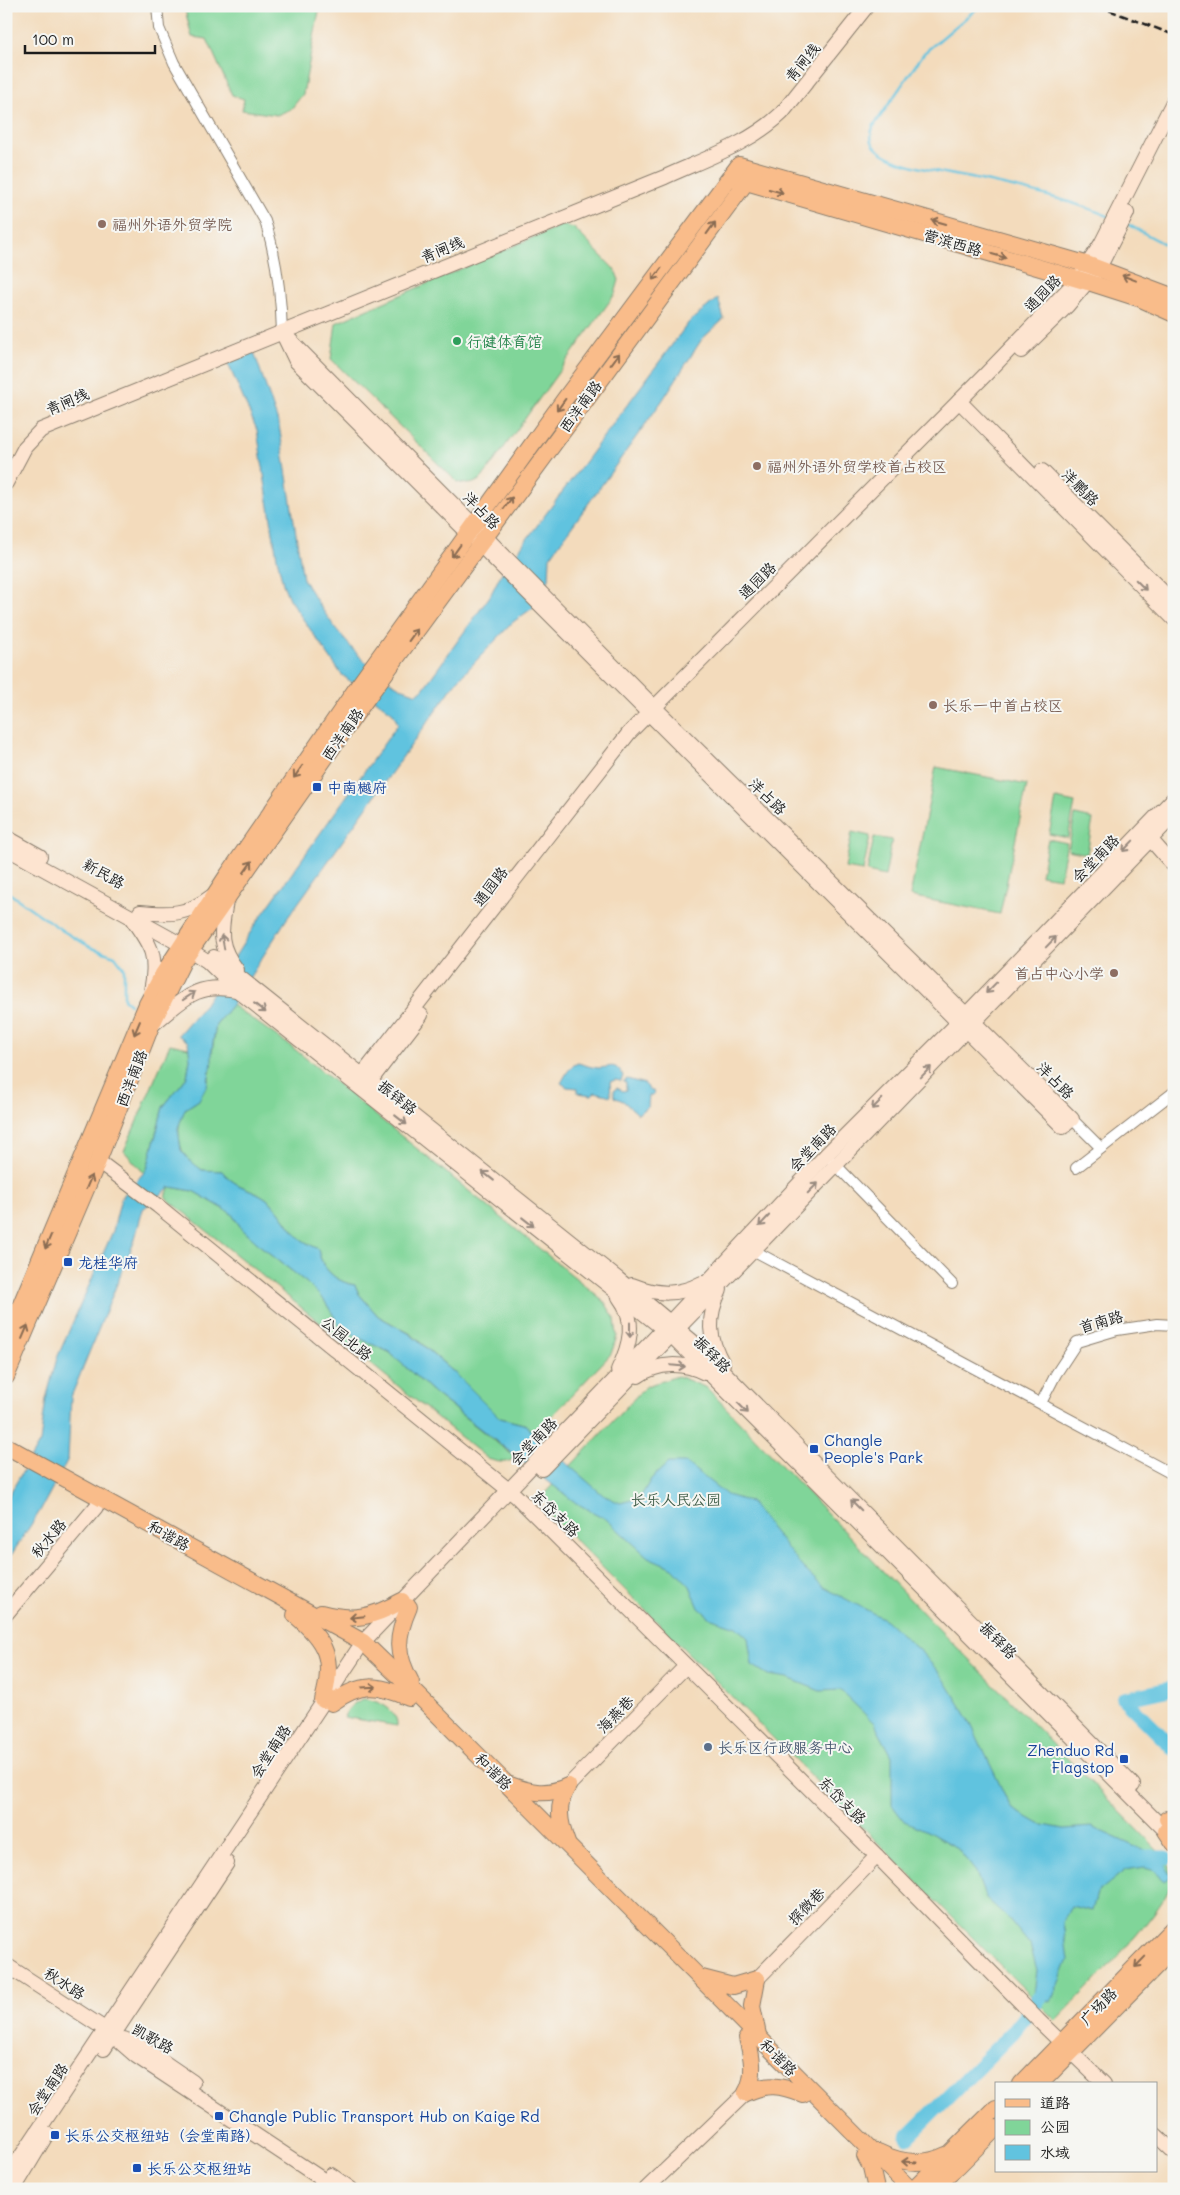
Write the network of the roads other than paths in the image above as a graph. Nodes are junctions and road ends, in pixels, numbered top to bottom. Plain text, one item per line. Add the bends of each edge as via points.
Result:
1 (157, 6) edge
2 (867, 6) edge
3 (1174, 100) edge
4 (1174, 117) edge
5 (734, 171) joint
6 (750, 176) junction
7 (1124, 209) junction
8 (1094, 266) junction
9 (1083, 280) junction
10 (1174, 297) edge
11 (1174, 314) edge
12 (282, 332) junction
13 (966, 401) junction
14 (6, 483) edge
15 (477, 535) junction
16 (1174, 603) edge
17 (1174, 619) edge
18 (654, 713) junction
19 (1174, 798) edge
20 (1174, 815) edge
21 (1147, 835) junction
22 (6, 837) edge
23 (6, 848) edge
24 (1174, 866) edge
25 (221, 896) junction
26 (135, 914) junction
27 (189, 944) junction
28 (241, 985) junction
29 (147, 1004) junction
30 (966, 1022) junction
31 (151, 1026) junction
32 (363, 1083) junction
33 (1174, 1092) edge
34 (1072, 1119) joint
35 (1101, 1148) junction
36 (831, 1160) junction
37 (98, 1161) junction
38 (1076, 1168) dead end
39 (747, 1247) junction
40 (720, 1277) junction
41 (614, 1283) junction
42 (952, 1284) dead end
43 (1174, 1325) edge
44 (671, 1329) junction
45 (6, 1340) edge
46 (6, 1377) edge
47 (727, 1384) junction
48 (615, 1387) junction
49 (1041, 1403) junction
50 (8, 1451) edge
51 (1174, 1475) edge
52 (59, 1481) junction
53 (512, 1493) junction
54 (96, 1507) junction
55 (405, 1604) junction
56 (296, 1610) junction
57 (6, 1614) edge
58 (363, 1649) junction
59 (686, 1666) junction
60 (412, 1696) junction
61 (328, 1701) junction
62 (506, 1783) junction
63 (568, 1786) junction
64 (1171, 1830) edge
65 (568, 1845) junction
66 (877, 1856) junction
67 (1174, 1913) edge
68 (1174, 1927) edge
69 (1170, 1947) edge
70 (6, 1964) edge
71 (700, 1977) junction
72 (757, 1979) junction
73 (109, 2032) junction
74 (752, 2037) junction
75 (1067, 2048) junction
76 (1024, 2082) edge
77 (1042, 2082) edge
78 (1102, 2082) edge
79 (746, 2093) junction
80 (802, 2094) junction
81 (995, 2109) edge
82 (995, 2129) edge
83 (1158, 2137) edge
84 (867, 2152) junction
85 (1174, 2152) edge
86 (954, 2160) junction
87 (6, 2179) edge
88 (14, 2189) edge
89 (337, 2189) edge
90 (351, 2189) edge
91 (646, 2189) edge
92 (876, 2189) edge
93 (897, 2189) edge
94 (910, 2189) edge
95 (914, 2189) edge
96 (931, 2189) edge
97 (948, 2189) edge

1 - 12 street via 159,28 174,63 265,221 274,249
2 - 12 main road, 青闸线 via 782,112 753,135 665,178
3 - 7 main road, 通园路
4 - 7 main road, 通园路
5 - 6 main road, 营滨西路
5 -> 15 main road, 西洋南路 via 564,400
8 -> 6 main road, 营滨西路
6 -> 9 main road, 营滨西路
15 -> 6 main road, 西洋南路
7 - 8 main road, 通园路
8 - 9 main road, 通园路
10 -> 8 main road, 营滨西路
9 - 11 main road, 营滨西路
9 - 13 main road, 通园路
12 - 14 main road, 青闸线 via 41,430 25,447
12 - 15 main road, 洋占路
13 - 16 main road, 洋鹏路
13 -> 17 main road
13 - 18 main road, 通园路
15 - 18 main road, 洋占路
15 - 25 main road, 西洋南路
18 - 30 main road, 洋占路
18 - 32 main road, 通园路 via 636,740
19 - 21 main road, 会堂南路
20 - 21 main road, 会堂南路
21 - 24 main road
21 - 30 main road, 会堂南路
22 - 26 main road, 新民路
23 - 26 main road, 新民路
25 - 26 main road via 174,914
25 - 27 main road, 西洋南路
28 -> 25 main road via 223,948
26 - 27 main road, 新民路
26 - 29 main road via 154,961 155,971
27 - 28 main road, 振铎路
27 - 29 main road, 西洋南路
27 - 31 main road, 西洋南路
31 -> 28 main road via 194,992
28 - 32 main road, 振铎路
29 -> 45 main road, 西洋南路
30 - 34 main road, 洋占路
30 - 36 main road, 会堂南路
31 - 37 main road, 西洋南路
32 - 41 main road, 振铎路
33 - 35 street
34 - 35 street
35 - 38 street
36 - 39 main road, 会堂南路
36 - 42 street
46 -> 37 main road, 西洋南路
37 - 53 main road, 公园北路
39 - 40 main road, 会堂南路
39 - 49 street
40 - 41 main road via 669,1293
40 - 44 main road, 会堂南路
40 - 47 main road via 710,1332
41 - 44 main road, 振铎路
41 -> 48 main road via 631,1329
43 - 49 street, 首南路 via 1117,1330 1077,1342
44 - 47 main road, 振铎路
44 - 48 main road, 会堂南路
48 -> 47 main road via 666,1365 696,1369
47 - 64 main road, 振铎路
48 - 53 main road, 会堂南路
49 - 51 street
50 - 52 main road, 和谐路
52 - 54 main road, 和谐路
52 - 56 main road, 和谐路
53 - 55 main road, 会堂南路
53 - 59 main road, 东岱支路
54 - 56 main road, 和谐路
54 - 57 main road, 秋水路
55 -> 56 main road via 376,1614 350,1618
55 - 58 main road, 会堂南路
55 - 60 main road via 398,1650
56 - 58 main road, 和谐路
56 - 61 main road via 327,1655
58 - 60 main road, 和谐路
58 - 61 main road, 会堂南路
59 - 63 main road, 海燕巷
59 - 66 main road, 东岱支路
61 -> 60 main road via 373,1686
60 - 62 main road, 和谐路
60 - 74 main road, 和谐路
61 - 73 main road, 会堂南路
62 - 63 main road via 538,1793
62 - 65 main road, 和谐路
63 - 65 main road via 559,1810
65 - 71 main road, 和谐路
66 - 72 main road, 探微巷
66 - 75 main road, 东岱支路
67 - 69 main road
68 - 69 main road, 广场路
69 - 75 main road, 广场路
70 - 73 main road, 秋水路
71 - 72 main road via 732,1986
71 - 74 main road, 和谐路
72 - 74 main road via 752,2006
73 - 87 main road, 会堂南路
73 - 88 main road, 会堂南路
73 - 89 main road, 凯歌路 via 136,2056
73 - 90 main road, 凯歌路 via 142,2047
74 - 79 main road via 751,2082
74 - 80 main road, 和谐路
74 - 84 main road, 和谐路
75 - 76 main road, 广场路
75 - 77 main road, 广场路
75 - 78 main road, 东岱支路
79 - 80 main road via 778,2086
79 - 91 main road
80 - 84 main road, 和谐路
81 - 86 main road
82 - 86 main road
83 - 85 main road
86 -> 84 main road via 912,2162
84 - 92 main road
84 - 93 main road, 和谐路
84 - 94 main road, 和谐路
86 - 95 main road
86 - 96 main road
86 - 97 main road

